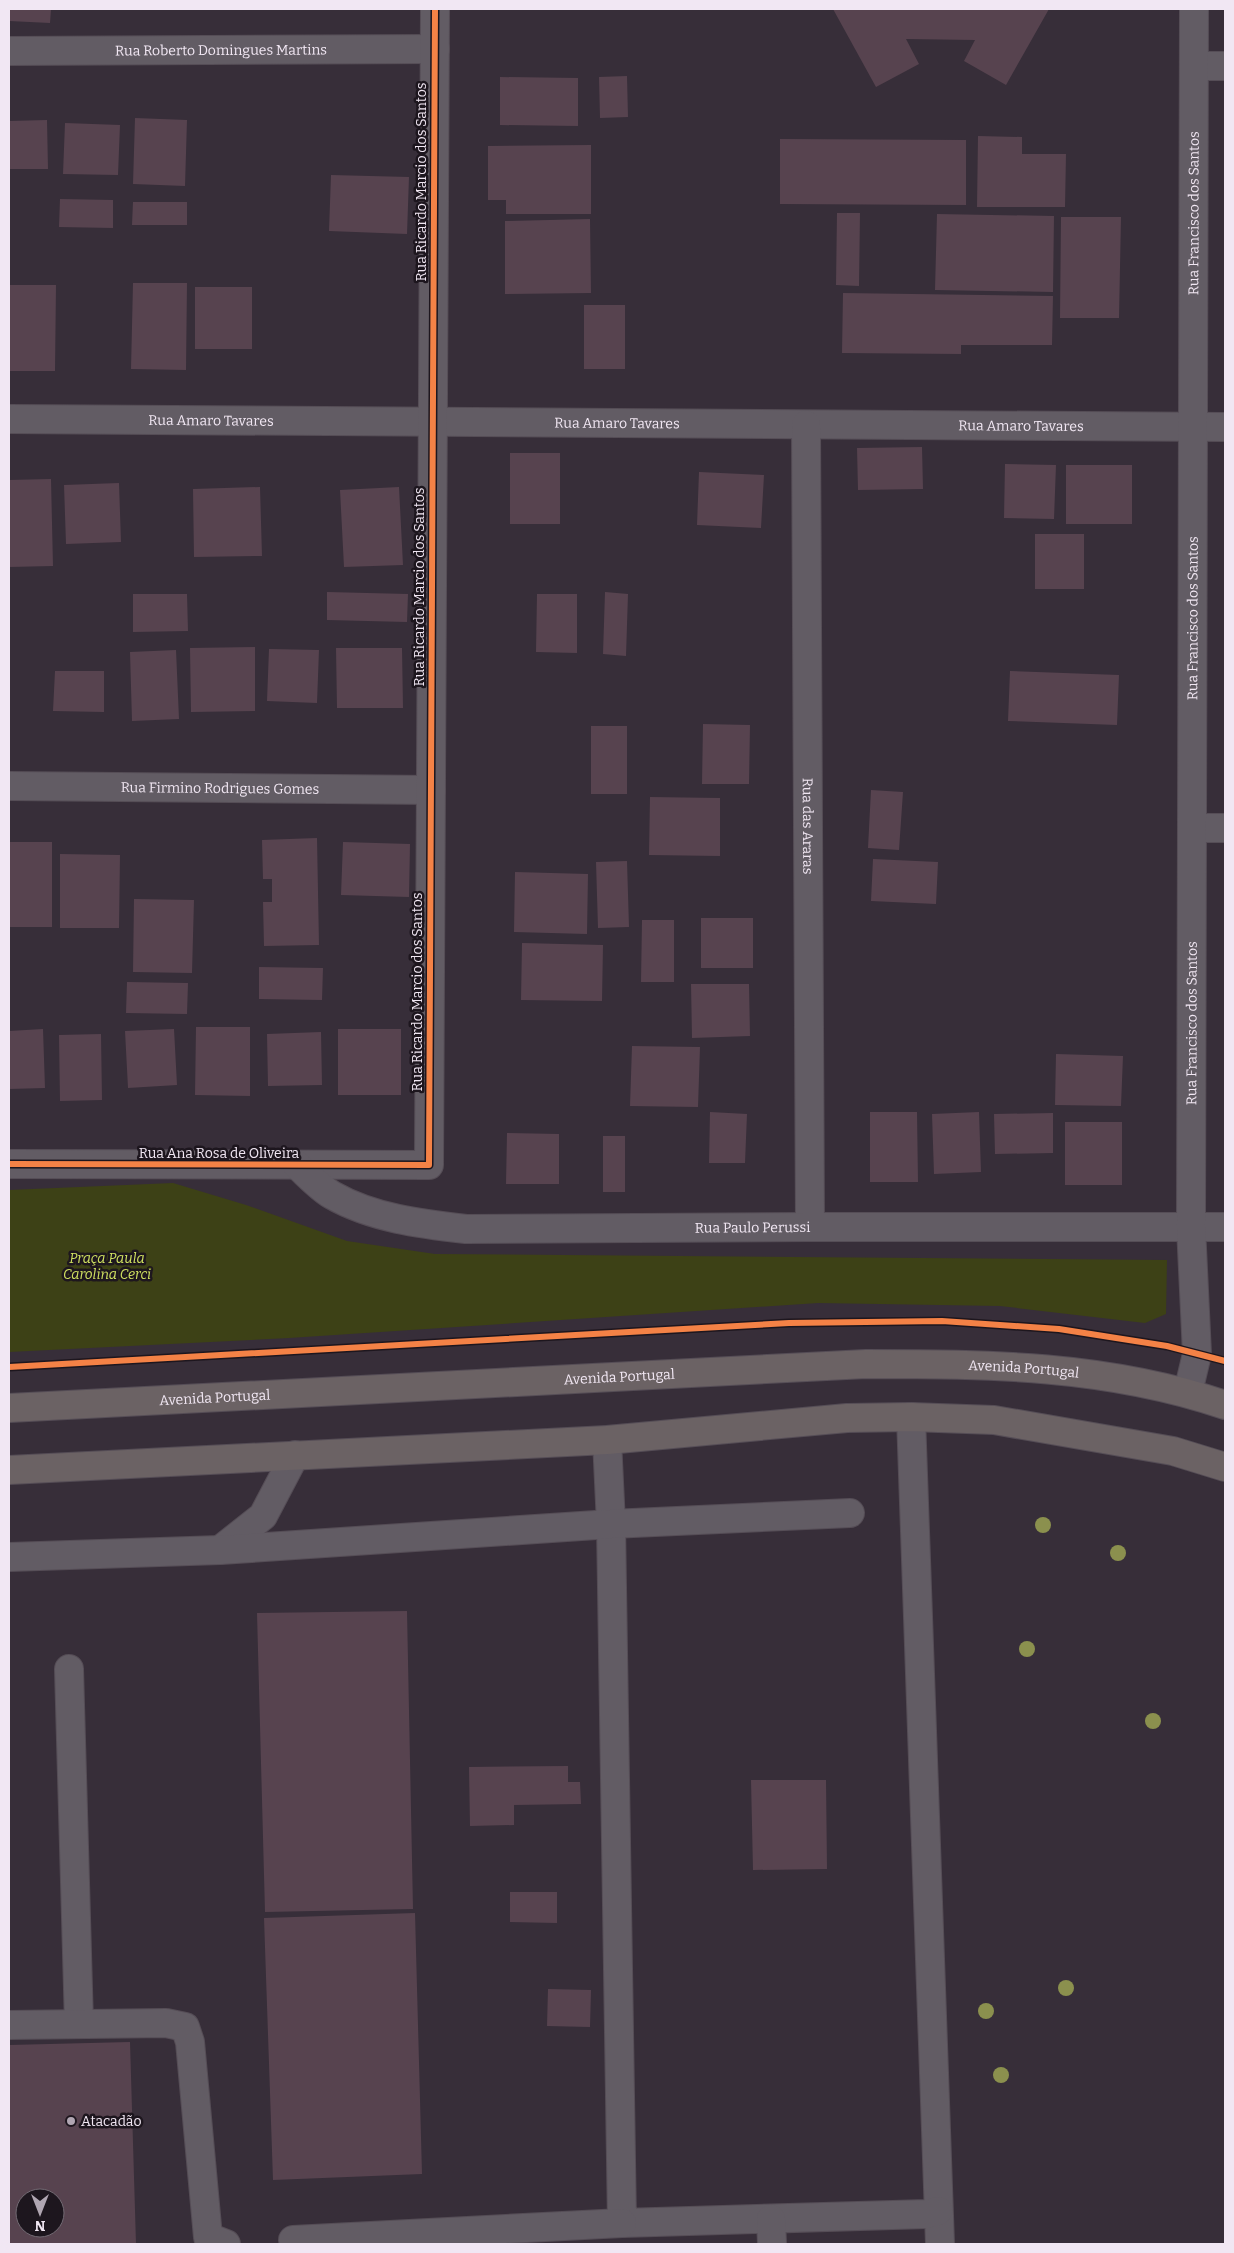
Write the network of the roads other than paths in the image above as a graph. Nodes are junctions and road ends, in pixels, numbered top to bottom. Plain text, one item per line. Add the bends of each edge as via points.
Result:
1 (435, 9) edge
2 (1194, 9) edge
3 (434, 49) junction
4 (9, 51) edge
5 (1194, 66) junction
6 (1225, 66) edge
7 (9, 419) edge
8 (433, 422) junction
9 (806, 425) junction
10 (1193, 427) junction
11 (1225, 427) edge
12 (9, 786) edge
13 (431, 790) junction
14 (1192, 828) junction
15 (1225, 828) edge
16 (9, 1164) edge
17 (297, 1166) junction
18 (429, 1166) joint
19 (810, 1227) junction
20 (1191, 1227) junction
21 (1225, 1227) edge
22 (1188, 1392) junction
23 (1225, 1405) edge
24 (9, 1408) edge
25 (911, 1417) junction
26 (607, 1440) junction
27 (295, 1455) junction
28 (1225, 1467) edge
29 (9, 1470) edge
30 (850, 1513) dead end
31 (611, 1524) junction
32 (220, 1550) junction
33 (9, 1557) edge
34 (70, 1669) dead end
35 (9, 2024) edge
36 (79, 2024) junction
37 (938, 2211) junction
38 (622, 2223) junction
39 (772, 2231) edge
40 (453, 2238) edge
41 (293, 2240) dead end
42 (226, 2244) edge
43 (940, 2244) edge

1 - 3 street, Rua Ricardo Marcio dos Santos
2 - 5 street, Rua Francisco dos Santos
3 - 4 street, Rua Roberto Domingues Martins
3 - 8 street, Rua Ricardo Marcio dos Santos
5 - 6 street
5 - 10 street, Rua Francisco dos Santos
7 - 8 street, Rua Amaro Tavares
8 - 9 street, Rua Amaro Tavares
8 - 13 street, Rua Ricardo Marcio dos Santos
9 - 10 street, Rua Amaro Tavares
9 - 19 street, Rua das Araras
10 - 11 street, Rua Amaro Tavares
10 - 14 street, Rua Francisco dos Santos
12 - 13 street, Rua Firmino Rodrigues Gomes
13 - 18 street, Rua Ricardo Marcio dos Santos
14 - 15 street
14 - 20 street, Rua Francisco dos Santos
16 - 17 street, Rua Ana Rosa de Oliveira
17 - 18 street, Rua Ana Rosa de Oliveira
17 - 19 street, Rua Paulo Perussi via 332,1195 376,1213 425,1225 466,1229
19 - 20 street, Rua Paulo Perussi
20 - 21 street, Rua Paulo Perussi
20 - 22 street, Rua Francisco dos Santos via 1197,1354
22 - 23 main road, Avenida Portugal
22 - 24 main road, Avenida Portugal via 1064,1370 983,1364 866,1364
25 - 26 main road via 847,1418
25 - 28 main road via 994,1420 1173,1451
25 - 37 street
26 - 27 main road
26 - 31 street
27 - 29 main road
27 - 32 street via 263,1516
30 - 31 street
31 - 32 street
31 - 38 street
32 - 33 street
34 - 36 street
35 - 36 street
36 - 42 street via 166,2023 185,2027 190,2042 208,2238
37 - 39 street
37 - 43 street
38 - 39 street
38 - 40 street
40 - 41 street

